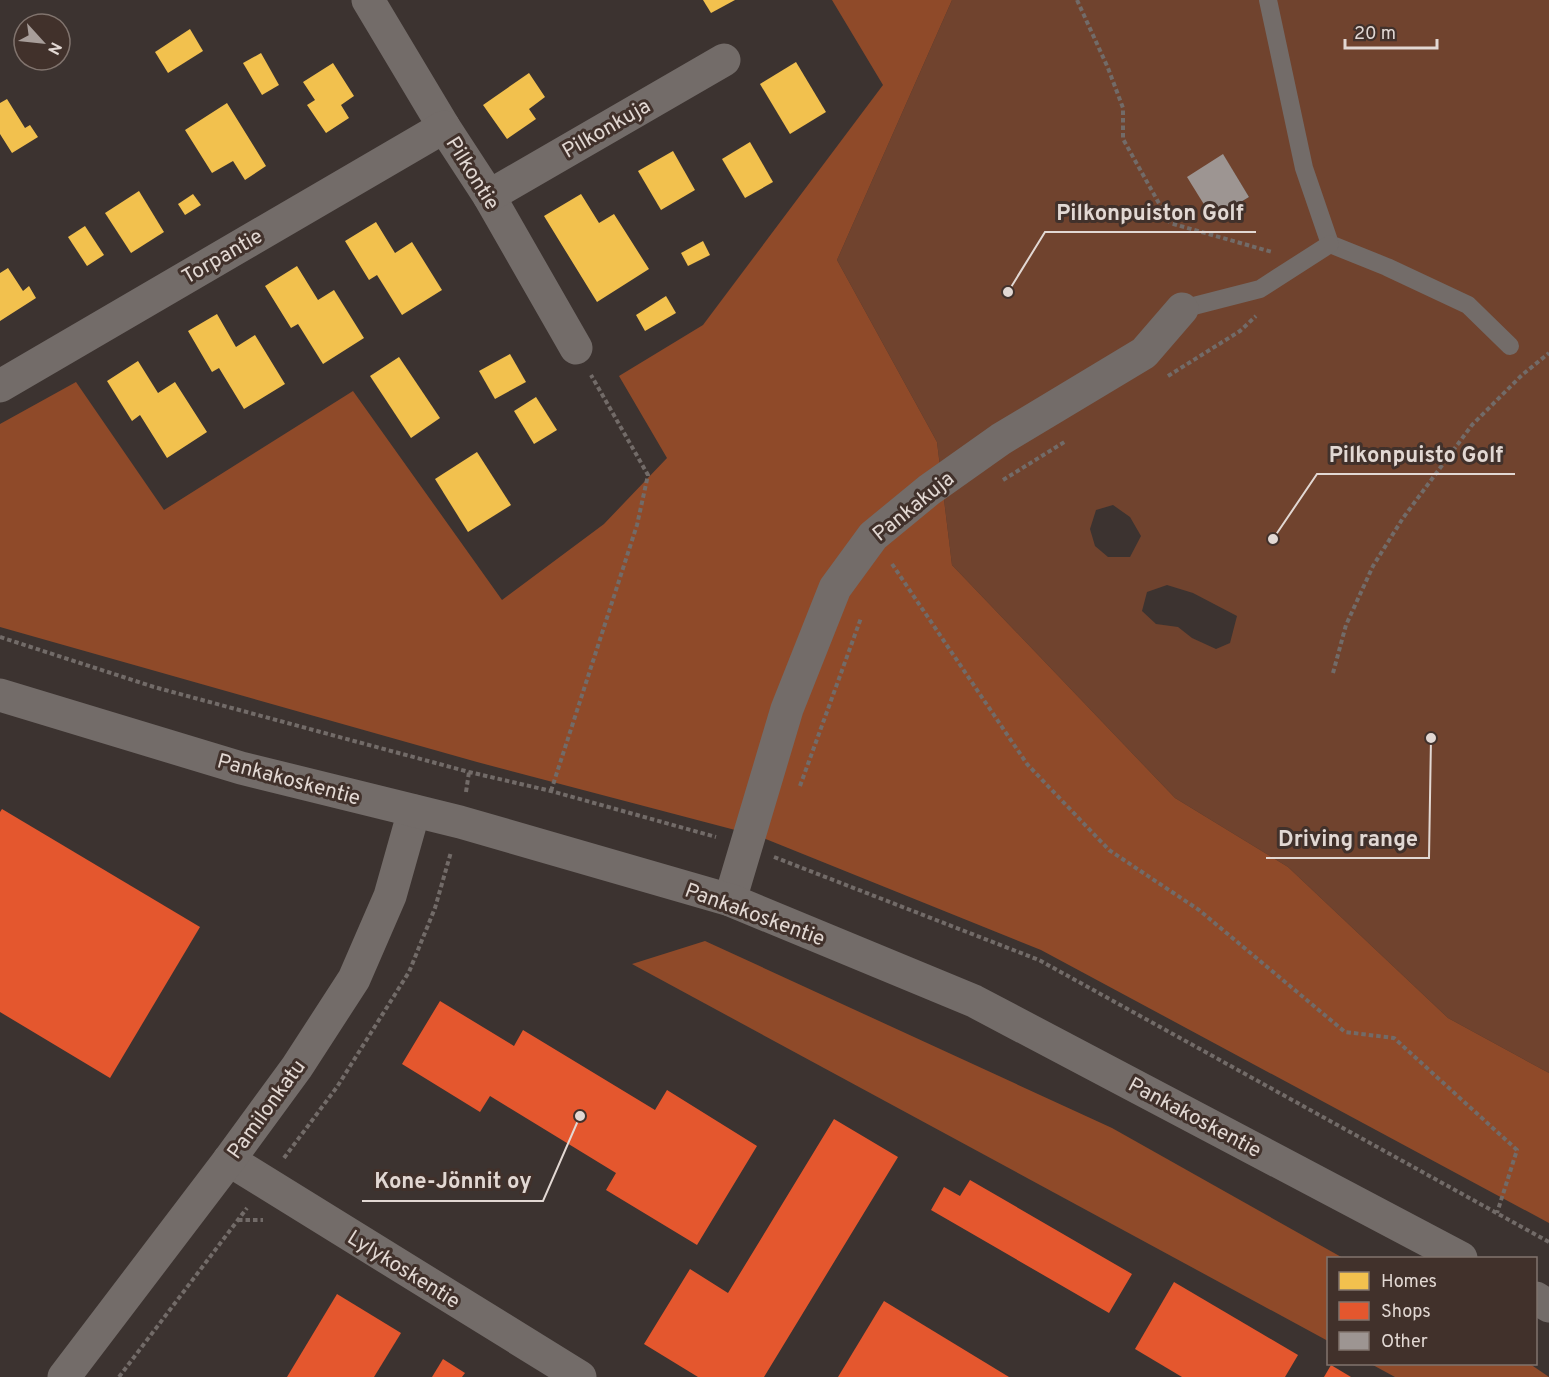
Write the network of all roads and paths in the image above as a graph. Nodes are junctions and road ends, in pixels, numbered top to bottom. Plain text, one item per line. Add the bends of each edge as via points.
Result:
1 (368, 0) edge
2 (1077, 0) edge
3 (1268, 0) edge
4 (724, 60) dead end
5 (444, 127) junction
6 (489, 196) junction
7 (1330, 244) junction
8 (1304, 261) junction
9 (1182, 309) joint
10 (1240, 331) dead end
11 (1510, 346) dead end
12 (576, 348) joint
13 (1549, 353) edge
14 (1160, 381) dead end
15 (0, 386) edge
16 (1070, 438) dead end
17 (1001, 482) dead end
18 (873, 536) junction
19 (898, 559) dead end
20 (893, 566) junction
21 (886, 575) dead end
22 (862, 613) dead end
23 (1333, 673) dead end
24 (0, 695) edge
25 (799, 790) dead end
26 (551, 791) dead end
27 (414, 811) junction
28 (730, 900) junction
29 (229, 1160) junction
30 (1497, 1213) dead end
31 (1459, 1257) edge
32 (64, 1377) edge
33 (580, 1377) edge

1 - 5 street, Pilkontie
2 - 8 path via 1123,108 1123,139 1170,223
3 - 7 lane via 1304,168
4 - 6 street, Pilkonkuja
5 - 6 street, Pilkontie
5 - 15 street, Torpantie
6 - 12 street, Pilkontie
7 - 8 lane
7 - 11 lane via 1468,305
8 - 9 lane via 1260,289
9 - 18 street, Pankakuja via 1144,353 1001,439
10 - 14 path
12 - 26 path via 648,475 637,525
13 - 23 path via 1472,425 1403,518 1373,566 1346,625
16 - 17 path
18 - 20 path
18 - 28 street, Pankakuja via 835,588 791,698
19 - 20 path
20 - 21 path
20 - 30 path via 1027,764 1109,850 1199,910 1345,1032 1394,1038 1517,1150
22 - 25 path
24 - 27 street, Pankakoskentie via 241,768
27 - 28 street, Pankakoskentie
27 - 29 street, Pamilonkatu via 390,896 354,979 297,1067
28 - 31 street, Pankakoskentie via 974,1001
29 - 32 street, Pamilonkatu
29 - 33 street, Lylykoskentie

